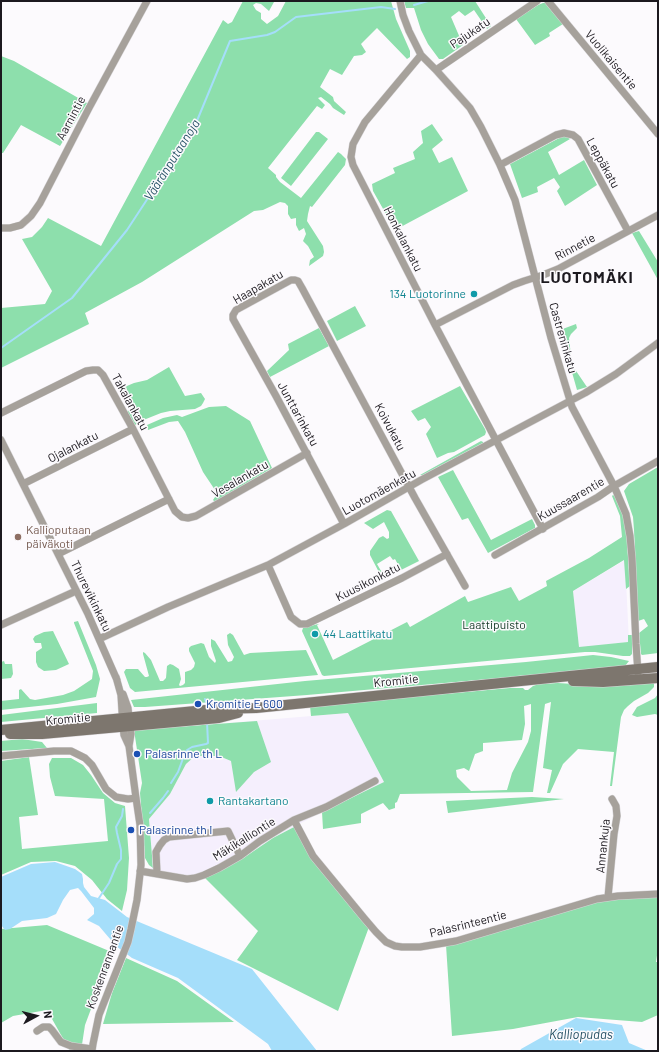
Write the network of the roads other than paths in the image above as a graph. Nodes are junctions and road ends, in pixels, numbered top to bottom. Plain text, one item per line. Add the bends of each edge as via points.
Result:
1 (148, 1) edge
2 (400, 1) edge
3 (537, 1) edge
4 (548, 1) edge
5 (421, 55) junction
6 (436, 70) junction
7 (658, 134) edge
8 (500, 165) junction
9 (658, 214) edge
10 (1, 228) edge
11 (628, 231) junction
12 (535, 278) junction
13 (295, 280) joint
14 (233, 315) joint
15 (435, 325) junction
16 (658, 343) edge
17 (570, 400) junction
18 (1, 413) edge
19 (133, 429) junction
20 (1, 440) edge
21 (496, 440) junction
22 (307, 453) junction
23 (658, 460) edge
24 (23, 484) junction
25 (614, 486) junction
26 (409, 487) junction
27 (169, 499) junction
28 (182, 517) joint
29 (344, 524) junction
30 (543, 529) junction
31 (58, 554) junction
32 (447, 554) junction
33 (495, 555) dead end
34 (268, 565) junction
35 (465, 586) dead end
36 (76, 591) junction
37 (1, 625) edge
38 (99, 639) junction
39 (658, 667) edge
40 (638, 674) junction
41 (658, 678) edge
42 (126, 722) junction
43 (1, 731) edge
44 (1, 756) edge
45 (375, 781) dead end
46 (136, 798) junction
47 (612, 799) dead end
48 (294, 820) junction
49 (240, 856) junction
50 (140, 871) junction
51 (157, 873) junction
52 (658, 894) edge
53 (608, 897) junction
54 (37, 1031) dead end
55 (92, 1050) edge

1 - 10 street, Aarnintie via 40,203 21,225
2 - 5 street, Castreninkatu via 409,31
3 - 6 street, Pajukatu
4 - 7 street, Vuolikaisentie
5 - 6 street, Castreninkatu
5 - 15 street, Honkalankatu via 365,122 353,144 351,156
6 - 8 street, Castreninkatu via 476,117
8 - 11 street, Leppäkatu via 556,134 573,135 578,139
8 - 12 street, Castreninkatu via 515,200
9 - 11 street, Rinnetie
11 - 12 street, Rinnetie via 558,269
12 - 15 street, Rinnetie via 513,285
12 - 17 street, Castreninkatu
13 - 14 street, Haapakatu via 236,310
13 - 26 street, Koivukatu via 302,288
14 - 22 street, Junttarinkatu
15 - 21 street, Honkalankatu
16 - 17 street, Luotomäenkatu via 603,383
17 - 21 street, Luotomäenkatu
17 - 25 street, Castreninkatu
18 - 19 street, Takalankatu via 86,371 98,370
19 - 24 street, Ojalankatu
19 - 27 street, Takalankatu
20 - 24 street, Thurevikinkatu
21 - 26 street, Luotomäenkatu
21 - 30 street, Honkalankatu
22 - 28 street, Vesalankatu via 196,516
22 - 29 street, Junttarinkatu
23 - 25 street, Kuussaarentie
24 - 31 street, Thurevikinkatu
25 - 30 street, Kuussaarentie
25 - 40 street, Castreninkatu via 626,514 630,536
26 - 29 street, Luotomäenkatu
26 - 32 street, Koivukatu
27 - 28 street, Takalankatu via 175,511
27 - 31 street
29 - 34 street, Luotomäenkatu
30 - 33 street, Kuussaarentie
31 - 36 street, Thurevikinkatu
32 - 34 street, Kuusikonkatu via 318,620 303,625 291,617
32 - 35 street, Koivukatu
34 - 38 street, Luotomäenkatu
36 - 37 street
36 - 38 street, Thurevikinkatu
38 - 42 street, Thurevikinkatu via 128,708
39 - 40 main road, Kromitie
40 - 41 main road, Kromitie
40 - 42 main road, Kromitie via 603,682 539,680 256,708 216,709
42 - 43 main road, Kromitie
42 - 46 street, Koskenrannantie via 131,734 129,746
44 - 46 street via 71,752 85,758 92,765 106,789 116,797
45 - 48 street, Mäkikalliontie via 326,807
46 - 50 street, Koskenrannantie via 140,825
47 - 53 street, Annankuja via 617,816
48 - 49 street, Mäkikalliontie
48 - 53 street, Palasrinteentie via 313,856 376,932 394,946 410,948 456,941
49 - 51 street, Mäkikalliontie via 195,878
49 - 51 street via 228,831 169,837 156,852
50 - 51 street, Mäkikalliontie
50 - 55 street, Koskenrannantie via 131,929 99,1015
52 - 53 street, Palasrinteentie
54 - 55 street via 49,1027 61,1042

